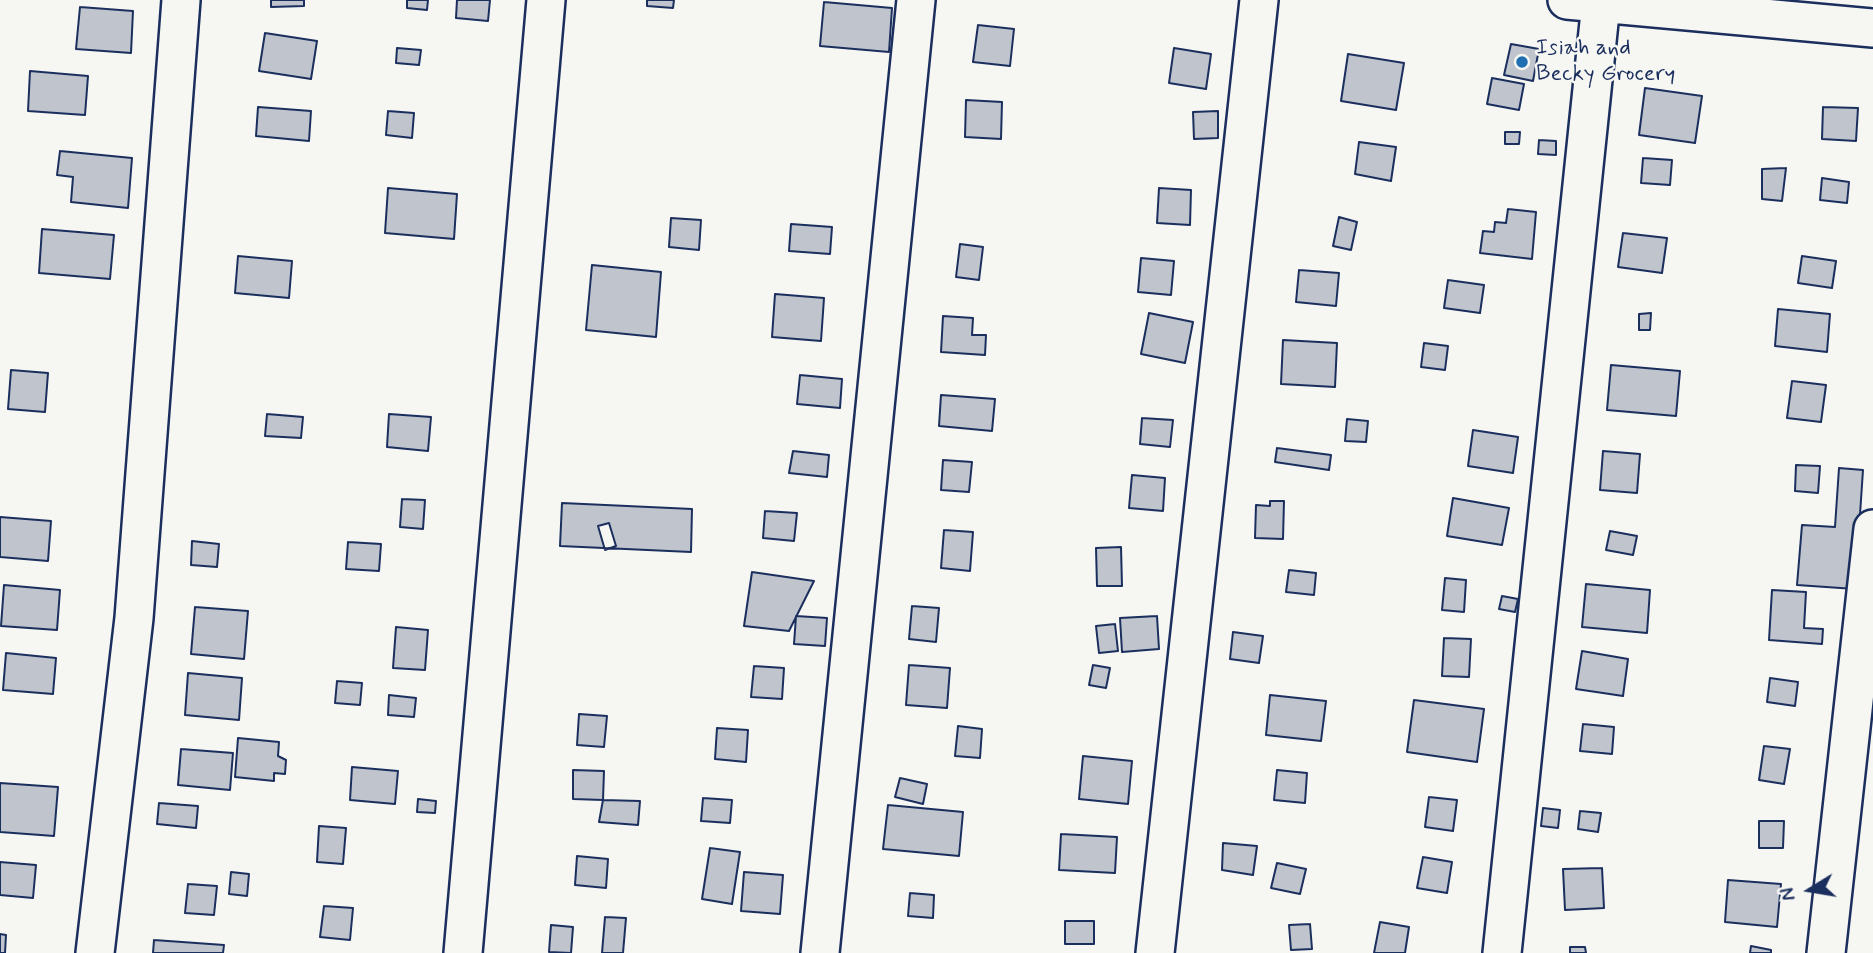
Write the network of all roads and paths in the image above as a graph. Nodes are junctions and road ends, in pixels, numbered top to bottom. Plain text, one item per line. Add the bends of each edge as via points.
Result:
1 (181, 0) edge
2 (546, 0) edge
3 (916, 0) edge
4 (1259, 0) edge
5 (1584, 1) edge
6 (1873, 28) edge
7 (1873, 529) edge
8 (95, 953) edge
9 (463, 953) edge
10 (820, 953) edge
11 (1155, 953) edge
12 (1502, 953) edge
13 (1826, 953) edge

1 - 8 street via 134,618
2 - 9 street
3 - 10 street
4 - 11 street
5 - 6 street
5 - 12 street
7 - 13 street

